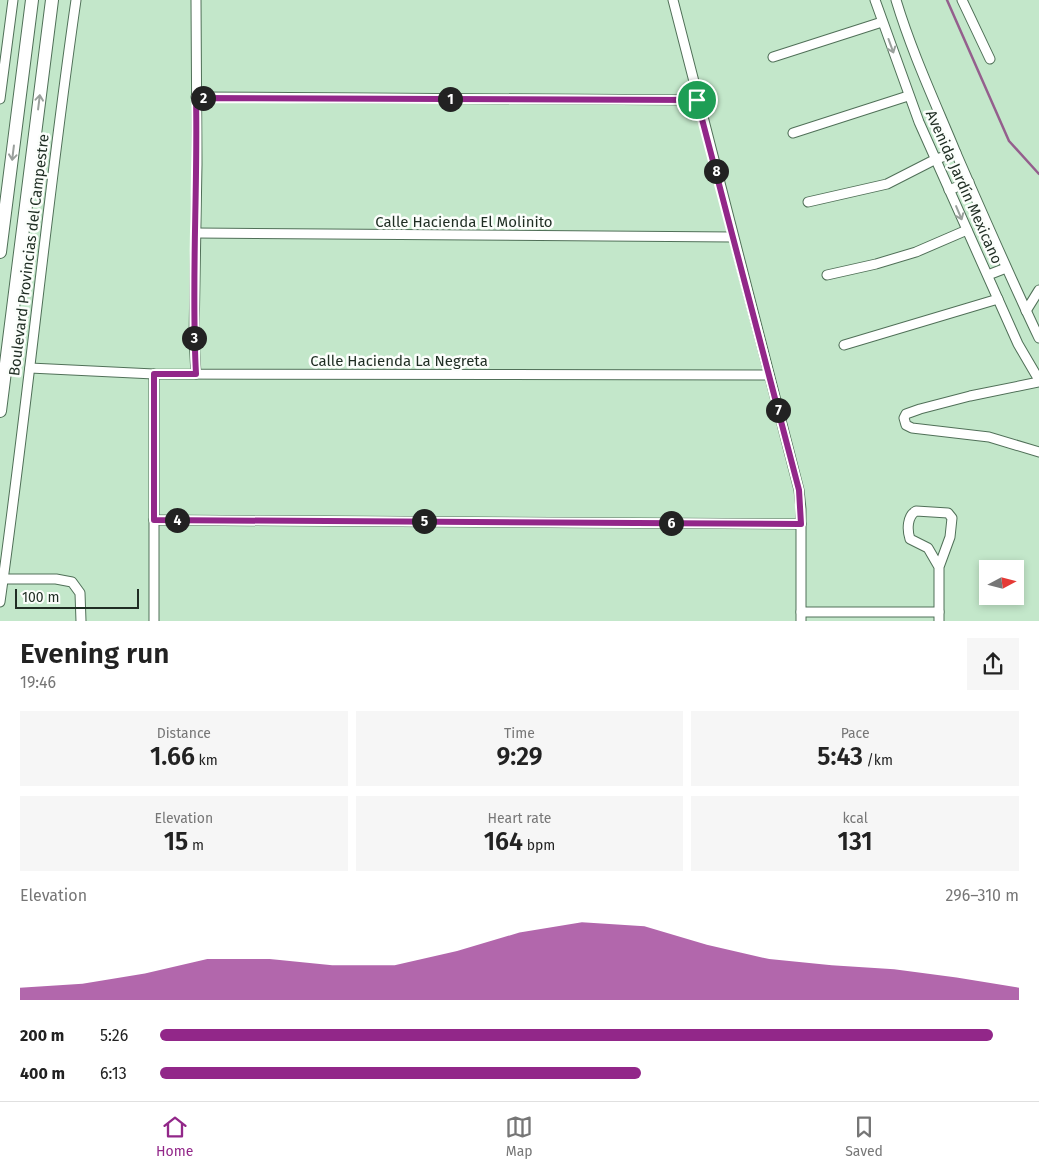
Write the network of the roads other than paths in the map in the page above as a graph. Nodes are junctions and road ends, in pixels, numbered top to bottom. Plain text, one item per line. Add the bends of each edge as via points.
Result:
1 (13, 0) edge
2 (32, 0) edge
3 (52, 0) edge
4 (76, 0) edge
5 (196, 0) edge
6 (673, 0) edge
7 (875, 0) edge
8 (896, 0) edge
9 (962, 0) edge
10 (882, 22) junction
11 (773, 57) dead end
12 (990, 59) dead end
13 (908, 96) junction
14 (196, 98) junction
15 (0, 99) edge
16 (697, 100) junction
17 (793, 133) dead end
18 (956, 153) junction
19 (936, 159) junction
20 (969, 182) junction
21 (950, 190) junction
22 (808, 202) dead end
23 (967, 230) junction
24 (196, 233) junction
25 (733, 237) junction
26 (0, 252) edge
27 (1006, 268) junction
28 (988, 275) junction
29 (827, 276) dead end
30 (1039, 290) edge
31 (998, 299) junction
32 (1026, 311) junction
33 (1039, 338) edge
34 (844, 345) dead end
35 (30, 368) junction
36 (154, 374) junction
37 (196, 374) junction
38 (769, 375) junction
39 (1039, 381) edge
40 (0, 411) edge
41 (1039, 452) edge
42 (154, 520) junction
43 (801, 524) junction
44 (939, 567) junction
45 (3, 579) junction
46 (0, 602) edge
47 (802, 616) edge
48 (939, 617) edge
49 (80, 621) edge
50 (154, 621) edge

1 - 15 street
2 -> 26 main road
40 -> 3 main road
4 - 35 street, Boulevard Provincias del Campestre
5 - 14 street
6 - 16 street
7 - 10 street, Avenida Jardín Mexicano
8 - 18 street, Avenida Jardín Mexicano via 912,50
9 - 12 street
10 - 11 street
10 -> 13 street, Avenida Jardín Mexicano
13 - 17 street
13 - 19 street, Avenida Jardín Mexicano
14 - 16 street
14 - 24 street
16 - 25 street
18 - 19 street
18 - 20 street, Avenida Jardín Mexicano
19 - 21 street, Avenida Jardín Mexicano
19 - 22 street via 887,184
20 - 21 street
20 - 27 street, Avenida Jardín Mexicano
21 -> 23 street, Avenida Jardín Mexicano
23 - 28 street, Avenida Jardín Mexicano
23 - 29 street via 916,252
24 - 25 street, Calle Hacienda El Molinito
24 - 37 street
25 - 38 street
27 - 28 street
27 - 32 street, Avenida Jardín Mexicano
28 - 31 street, Avenida Jardín Mexicano
30 - 32 street
31 - 34 street
31 - 39 street, Avenida Jardín Mexicano
32 - 33 street, Avenida Jardín Mexicano
35 - 36 street, Calle Hacienda La Negreta
35 - 45 street, Boulevard Provincias del Campestre
36 - 37 street, Calle Hacienda La Negreta
36 - 42 street
37 - 38 street, Calle Hacienda La Negreta
38 - 43 street via 799,490
39 - 41 street via 920,408 904,418 906,425 912,428 989,438
42 - 43 street
42 - 50 street
43 - 47 street
44 - 44 street via 950,537 952,518 948,513 916,511 909,518 910,539 928,548
44 - 48 street
45 - 46 street, Boulevard Provincias del Campestre
45 - 49 street via 72,582 80,593
47 - 48 street

